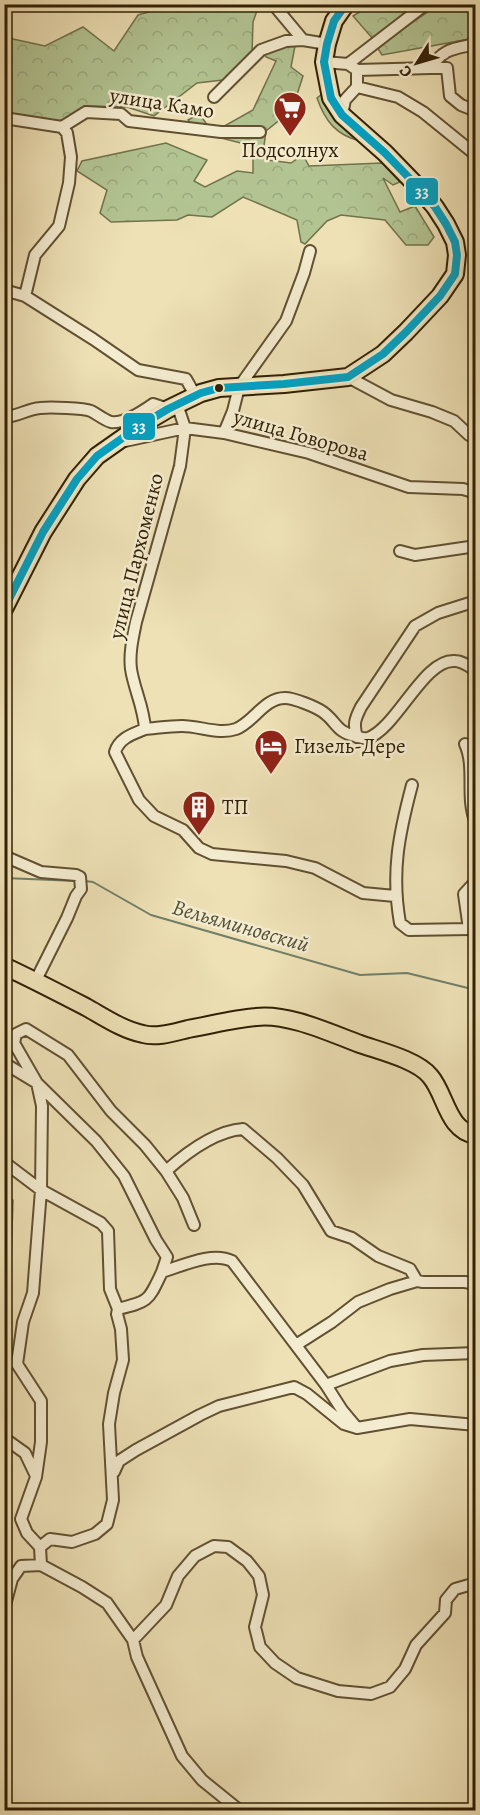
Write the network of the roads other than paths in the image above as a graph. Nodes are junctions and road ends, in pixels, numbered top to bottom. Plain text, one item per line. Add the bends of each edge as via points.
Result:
1 (273, 4) edge
2 (346, 4) edge
3 (426, 4) edge
4 (303, 40) junction
5 (327, 44) junction
6 (476, 44) edge
7 (325, 67) junction
8 (352, 68) junction
9 (431, 69) junction
10 (357, 87) junction
11 (214, 97) dead end
12 (476, 111) edge
13 (342, 115) junction
14 (4, 118) edge
15 (62, 127) junction
16 (260, 132) dead end
17 (476, 155) edge
18 (310, 251) dead end
19 (4, 290) edge
20 (25, 296) junction
21 (348, 377) junction
22 (239, 387) junction
23 (195, 395) junction
24 (172, 407) junction
25 (4, 417) edge
26 (185, 428) junction
27 (224, 433) junction
28 (476, 437) edge
29 (116, 442) junction
30 (476, 493) edge
31 (476, 546) edge
32 (400, 551) dead end
33 (476, 601) edge
34 (4, 609) edge
35 (476, 671) edge
36 (145, 729) junction
37 (357, 737) junction
38 (465, 744) dead end
39 (412, 785) dead end
40 (476, 823) edge
41 (4, 856) edge
42 (476, 881) edge
43 (395, 896) junction
44 (472, 929) edge
45 (4, 966) edge
46 (36, 981) junction
47 (4, 1063) edge
48 (37, 1083) junction
49 (476, 1135) edge
50 (4, 1162) edge
51 (166, 1171) junction
52 (41, 1190) junction
53 (194, 1225) dead end
54 (162, 1272) junction
55 (417, 1281) junction
56 (476, 1284) edge
57 (117, 1312) junction
58 (296, 1345) junction
59 (476, 1353) edge
60 (326, 1385) junction
61 (476, 1425) edge
62 (357, 1428) junction
63 (4, 1438) edge
64 (113, 1475) junction
65 (36, 1477) junction
66 (40, 1547) junction
67 (41, 1565) junction
68 (476, 1582) edge
69 (4, 1609) edge
70 (134, 1640) junction
71 (239, 1810) edge

1 - 4 street
2 - 5 highway via 334,21
3 - 8 street
4 - 5 street
4 - 11 street via 261,50
5 - 7 highway
6 - 9 street via 449,50
7 - 8 street
7 - 13 highway via 331,98
8 - 9 street
8 - 10 street
9 - 12 street via 447,68 450,96
10 - 13 street via 345,99
10 - 17 street via 399,98 423,112
13 - 21 highway via 385,153 435,207 453,236 457,261 455,273 441,296 383,354
14 - 15 street
15 - 16 street, улица Камо via 86,111 121,114 129,121 220,132
15 - 20 street via 67,133 71,157 69,183 59,226 35,255
18 - 22 street via 286,321
19 - 20 street
20 - 23 street via 138,370 186,379
21 - 22 highway
21 - 28 street via 391,400 454,421
22 - 23 highway
22 - 27 street
23 - 24 highway
24 - 25 street via 153,405 130,418 112,422 89,410 40,408
24 - 26 street
24 - 29 highway
26 - 27 street, улица Говорова
26 - 29 street, улица Говорова
26 - 36 street, улица Пархоменко via 180,466 131,648 131,669
27 - 30 street, улица Говорова via 309,453 409,487
29 - 34 highway via 97,456 60,504
31 - 32 street via 415,555
33 - 37 street via 438,613 415,626 354,720
35 - 37 street via 457,661 448,661 427,676 382,728 364,739
36 - 37 street via 235,729 271,701 285,698 324,712 345,734
36 - 43 street via 122,740 115,752 139,800 154,816 183,830 199,848 212,854 286,861 315,868 363,893
38 - 40 street
39 - 43 street via 396,860
41 - 46 street via 41,872 80,877 81,887
42 - 44 street via 464,894
43 - 44 street via 400,923 409,930
45 - 46 highway
46 - 49 highway via 144,1034 270,1016 320,1030 425,1070 454,1121
47 - 48 street
48 - 51 street via 14,1043 16,1034 27,1029 68,1055 111,1111
48 - 52 street via 42,1106
48 - 54 street via 124,1176 166,1257
50 - 52 street
51 - 53 street
51 - 55 street via 206,1142 231,1130 243,1129 303,1185 331,1230 410,1269
52 - 57 street via 101,1223 108,1231 110,1289
52 - 65 street via 33,1293 23,1322 17,1365 41,1401
54 - 57 street via 151,1296
54 - 58 street via 208,1258 232,1261
55 - 56 street
55 - 58 street via 358,1302
57 - 64 street via 123,1360 109,1424
58 - 60 street
59 - 60 street via 390,1361
60 - 62 street
61 - 62 street via 410,1419
62 - 64 street via 344,1424 294,1387 219,1406 200,1415 118,1461
63 - 65 street via 25,1453
64 - 66 street via 113,1500 107,1524 95,1534 72,1542 50,1539
65 - 66 street via 21,1520
66 - 67 street
67 - 69 street via 21,1566 12,1579
67 - 70 street via 107,1603
68 - 70 street via 455,1589 446,1600 445,1613 416,1645 405,1669 390,1687 372,1694 338,1691 297,1678 275,1663 260,1647 255,1627 263,1595 259,1576 228,1546 214,1546 195,1556 178,1576 166,1605
70 - 71 street via 137,1657 182,1756 202,1780

